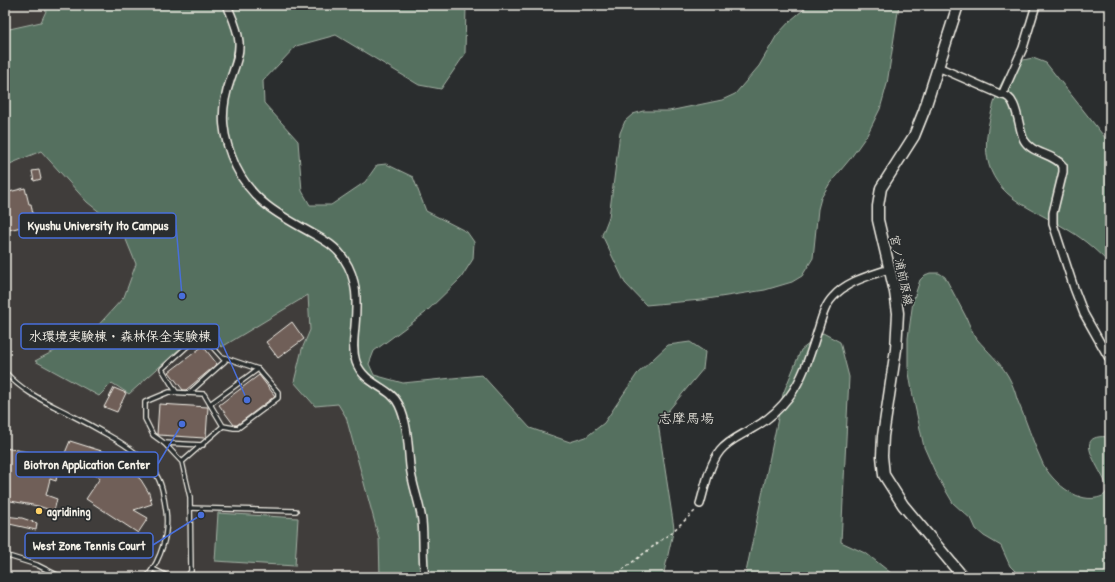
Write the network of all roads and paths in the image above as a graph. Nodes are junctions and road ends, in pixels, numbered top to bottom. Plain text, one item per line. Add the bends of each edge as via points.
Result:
1 (47, 5) edge
2 (96, 5) edge
3 (227, 5) edge
4 (958, 5) edge
5 (1036, 5) edge
6 (938, 67) junction
7 (1002, 95) junction
8 (889, 269) junction
9 (222, 357) junction
10 (1110, 360) edge
11 (258, 369) junction
12 (5, 372) edge
13 (176, 392) junction
14 (189, 393) junction
15 (210, 404) junction
16 (223, 426) junction
17 (164, 443) junction
18 (203, 445) junction
19 (182, 462) junction
20 (700, 504) joint
21 (190, 508) junction
22 (296, 511) dead end
23 (5, 555) edge
24 (153, 569) junction
25 (61, 577) edge
26 (147, 577) edge
27 (169, 577) edge
28 (187, 577) edge
29 (425, 577) edge
30 (613, 577) edge
31 (964, 577) edge

1 - 2 path via 59,10
3 - 29 street via 239,42 238,55 223,104 222,120 226,141 242,178 262,203 330,244 349,268 356,290 353,346 356,361 367,379 395,398 406,423 414,486 422,519 422,560
4 - 6 main road, 宮ノ浦前原線
5 - 7 street via 1023,48
6 - 7 street
6 - 8 main road, 宮ノ浦前原線 via 914,136 882,188 878,220
7 - 10 street via 1010,98 1015,106 1021,133 1029,146 1053,157 1062,166 1053,224 1084,314
8 - 20 street via 859,279 842,288 832,298 822,317 802,375 790,397 769,418 721,449 711,469
8 - 31 main road, 宮ノ浦前原線 via 895,292 898,329 883,436 884,475 903,505
9 - 11 lane
9 - 13 lane via 201,334 162,369
9 - 14 lane via 225,361
11 - 15 lane
11 - 16 lane via 278,392 278,398 238,428
12 - 24 lane via 16,384 34,396 125,445 143,459 156,474 163,493 167,521 162,552
13 - 14 lane
13 - 17 lane via 169,392 145,402 145,419 153,435
14 - 15 lane via 204,394
15 - 16 lane
16 - 18 lane
17 - 18 lane
17 - 19 lane
18 - 19 lane
19 - 21 lane
20 - 30 path via 694,513
21 - 22 lane
21 - 28 lane via 191,571
23 - 25 lane via 37,565
24 - 26 lane
24 - 27 lane

